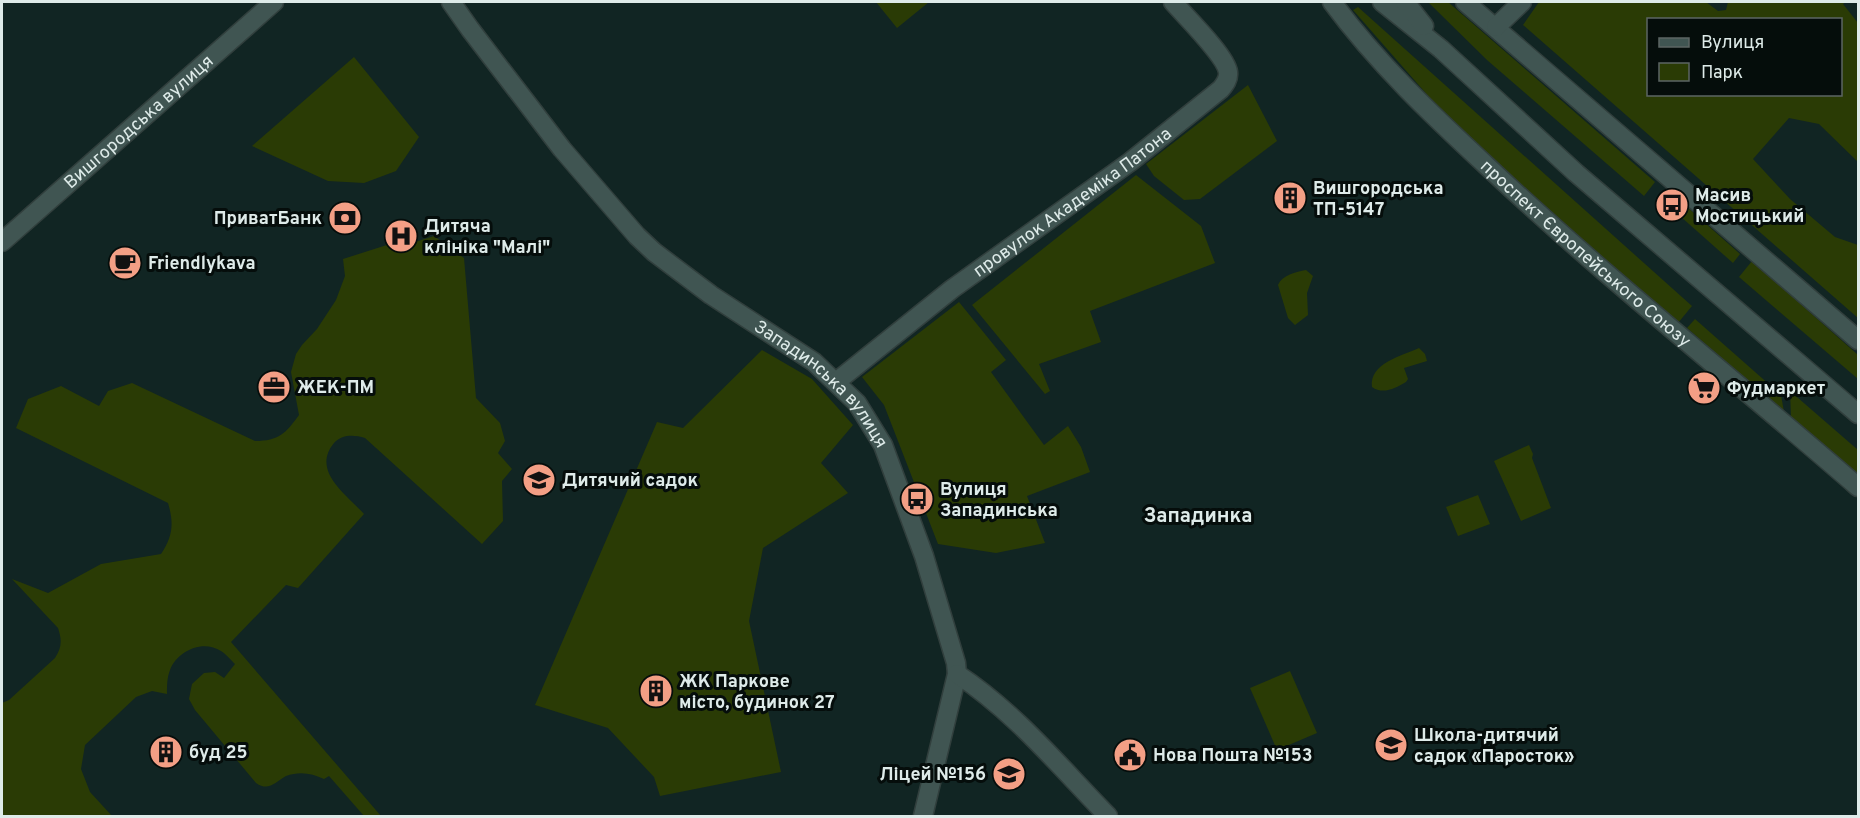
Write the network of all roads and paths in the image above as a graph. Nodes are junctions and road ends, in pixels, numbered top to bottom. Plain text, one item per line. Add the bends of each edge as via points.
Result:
1 (274, 2) edge
2 (451, 2) edge
3 (1173, 2) edge
4 (1332, 2) edge
5 (1382, 2) edge
6 (1405, 2) edge
7 (1465, 2) edge
8 (1522, 2) edge
9 (1496, 27) junction
10 (1441, 49) junction
11 (2, 242) edge
12 (1858, 340) edge
13 (836, 382) junction
14 (1858, 414) edge
15 (1858, 488) edge
16 (957, 674) junction
17 (924, 816) edge
18 (1108, 816) edge

1 - 11 street, Вишгородська вулиця
2 - 13 street, Западинська вулиця via 562,149 637,236 711,295 814,362
3 - 13 street, провулок Академіка Патона via 1223,60 1228,80 1221,89 1130,162 952,289
4 - 15 street, проспект Європейського Союзу via 1421,104 1509,186
5 - 10 street
6 - 10 street
7 - 9 street
8 - 9 street
9 - 12 street
10 - 14 street via 1576,173
13 - 16 street, Западинська вулиця via 857,403 883,446 924,556
16 - 17 street
16 - 18 street via 984,691

